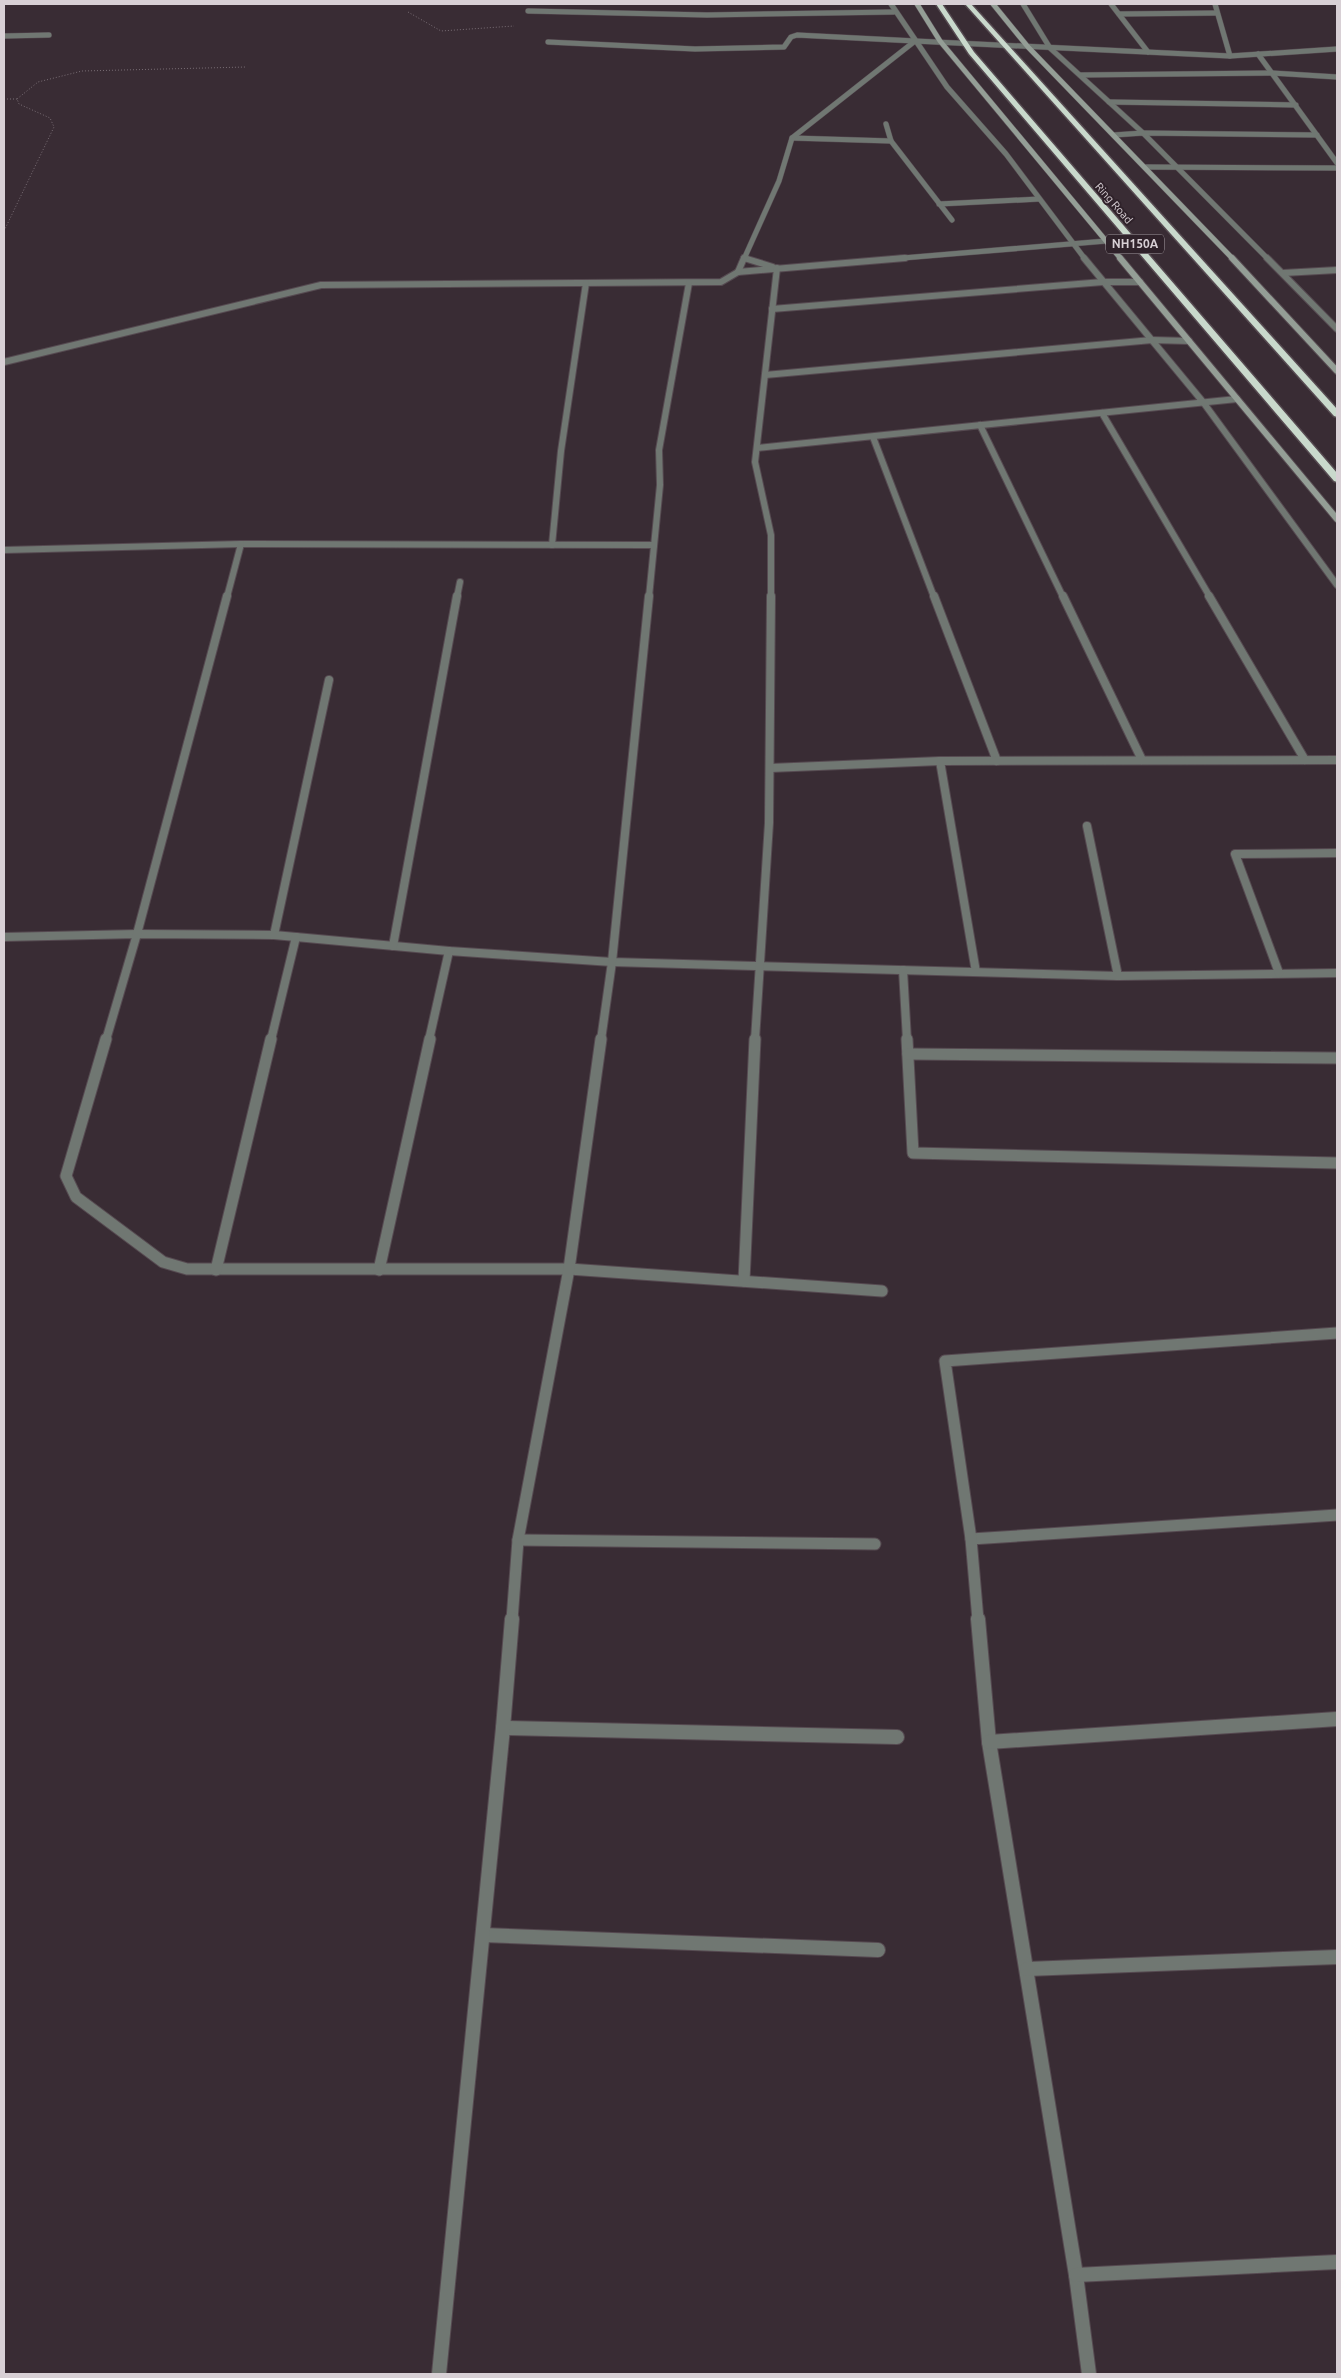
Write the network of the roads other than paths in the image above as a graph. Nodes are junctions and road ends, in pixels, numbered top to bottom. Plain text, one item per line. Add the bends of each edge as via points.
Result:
1 (890, 4) edge
2 (917, 4) edge
3 (939, 4) edge
4 (968, 4) edge
5 (993, 4) edge
6 (1023, 4) edge
7 (1111, 4) edge
8 (1215, 4) edge
9 (1221, 4) edge
10 (528, 11) dead end
11 (894, 12) junction
12 (1217, 13) junction
13 (1119, 14) junction
14 (49, 35) dead end
15 (4, 36) edge
16 (915, 41) junction
17 (940, 41) junction
18 (548, 42) dead end
19 (964, 44) junction
20 (1005, 46) junction
21 (1028, 47) junction
22 (1050, 48) junction
23 (1337, 49) edge
24 (1148, 52) junction
25 (1258, 54) junction
26 (1230, 56) junction
27 (1272, 72) junction
28 (1080, 75) junction
29 (1337, 77) edge
30 (1109, 102) junction
31 (1296, 105) junction
32 (886, 124) dead end
33 (1143, 133) junction
34 (1114, 135) junction
35 (1317, 135) junction
36 (792, 138) junction
37 (891, 141) junction
38 (1337, 163) edge
39 (1146, 167) junction
40 (1179, 168) junction
41 (1337, 168) edge
42 (1039, 199) junction
43 (940, 204) junction
44 (952, 220) dead end
45 (1106, 241) junction
46 (1072, 244) junction
47 (744, 258) junction
48 (777, 268) junction
49 (1337, 270) edge
50 (738, 272) junction
51 (1283, 273) junction
52 (1103, 282) junction
53 (1140, 282) junction
54 (689, 283) junction
55 (586, 284) junction
56 (772, 309) junction
57 (1337, 329) edge
58 (1152, 340) junction
59 (1189, 341) junction
60 (4, 362) edge
61 (1337, 371) edge
62 (765, 375) junction
63 (1237, 399) junction
64 (1203, 402) junction
65 (1102, 413) junction
66 (1337, 414) edge
67 (980, 425) junction
68 (873, 436) junction
69 (757, 448) junction
70 (1337, 480) edge
71 (1337, 519) edge
72 (241, 544) junction
73 (552, 545) junction
74 (654, 545) junction
75 (4, 550) edge
76 (460, 582) dead end
77 (1337, 585) edge
78 (329, 680) dead end
79 (1142, 760) junction
80 (1305, 760) junction
81 (1337, 760) edge
82 (940, 761) junction
83 (997, 761) junction
84 (770, 768) junction
85 (1087, 826) dead end
86 (1337, 853) edge
87 (136, 934) junction
88 (274, 935) junction
89 (4, 937) edge
90 (296, 937) junction
91 (393, 946) junction
92 (448, 951) junction
93 (612, 962) junction
94 (758, 966) junction
95 (903, 970) junction
96 (976, 972) junction
97 (1337, 972) edge
98 (1279, 973) junction
99 (1118, 976) junction
100 (908, 1054) junction
101 (1337, 1058) edge
102 (1337, 1163) edge
103 (569, 1269) junction
104 (216, 1270) junction
105 (379, 1270) junction
106 (744, 1281) junction
107 (882, 1291) dead end
108 (1337, 1333) edge
109 (1337, 1515) edge
110 (971, 1539) junction
111 (518, 1540) junction
112 (875, 1544) dead end
113 (1337, 1719) edge
114 (503, 1728) junction
115 (897, 1737) dead end
116 (989, 1742) junction
117 (483, 1935) junction
118 (878, 1950) dead end
119 (1337, 1957) edge
120 (1027, 1969) junction
121 (1337, 2262) edge
122 (1076, 2275) junction
123 (439, 2374) edge
124 (1089, 2374) edge

1 - 11 street
2 - 17 street
3 - 19 highway, Ring Road / NH150A
4 - 20 highway, Ring Road / NH150A
5 - 21 street
6 - 22 street
7 - 13 street
8 - 9 street
8 - 12 street
10 - 11 street via 707,15
11 - 16 street
12 - 13 street
12 - 26 street
13 - 24 street
14 - 15 street
16 - 17 street
16 - 18 street via 797,36 791,37 784,47 757,49 649,48
16 - 36 street
16 - 42 street
17 - 19 street
17 - 45 street
19 - 20 street
19 - 70 highway, Ring Road / NH150A
20 - 21 street
20 - 66 highway, Ring Road / NH150A
21 - 22 street
21 - 34 street
22 - 24 street
22 - 28 street
23 - 25 street
24 - 26 street
25 - 26 street
25 - 27 street
27 - 28 street
27 - 29 street
27 - 31 street
28 - 30 street
30 - 31 street
30 - 33 street
31 - 35 street
32 - 37 street
33 - 34 street
33 - 35 street
33 - 40 street
34 - 39 street
35 - 38 street
36 - 37 street
36 - 47 street via 779,181
37 - 43 street
39 - 40 street
39 - 61 street
40 - 41 street
40 - 51 street
42 - 43 street
42 - 46 street
43 - 44 street
45 - 46 street
45 - 53 street
46 - 48 street
46 - 52 street
47 - 48 street
47 - 50 street
48 - 50 street
48 - 56 street
49 - 51 street
50 - 54 street via 722,282
51 - 57 street
52 - 53 street
52 - 56 street
52 - 58 street
53 - 59 street
54 - 55 street
54 - 74 street via 659,450 660,485
55 - 60 street via 322,285
55 - 73 street via 561,451
56 - 62 street
58 - 59 street
58 - 62 street
58 - 64 street
59 - 63 street
62 - 69 street
63 - 64 street
63 - 71 street
64 - 65 street
64 - 77 street
65 - 67 street
65 - 80 street
67 - 68 street
67 - 79 street
68 - 69 street
68 - 83 street
69 - 84 street via 755,462 771,535
72 - 73 street
72 - 75 street
72 - 87 street
73 - 74 street
74 - 93 street
76 - 91 street
78 - 88 street
79 - 80 street
79 - 83 street
80 - 81 street
82 - 83 street
82 - 84 street
82 - 96 street
84 - 94 street via 770,823
85 - 99 street
86 - 98 street via 1235,854
87 - 88 street
87 - 89 street
87 - 104 street via 66,1176 76,1197 162,1262 188,1269
88 - 90 street
90 - 91 street
90 - 104 street
91 - 92 street
92 - 93 street
92 - 105 street
93 - 94 street
93 - 103 street
94 - 95 street
94 - 106 street
95 - 96 street
95 - 100 street
96 - 99 street
97 - 98 street
98 - 99 street
100 - 101 street
100 - 102 street via 913,1153
103 - 105 street
103 - 106 street
103 - 111 street
104 - 105 street
106 - 107 street
108 - 110 street via 945,1361
109 - 110 street
110 - 116 street
111 - 112 street
111 - 114 street
113 - 116 street
114 - 115 street
114 - 117 street
116 - 120 street
117 - 118 street
117 - 123 street
119 - 120 street
120 - 122 street
121 - 122 street
122 - 124 street

